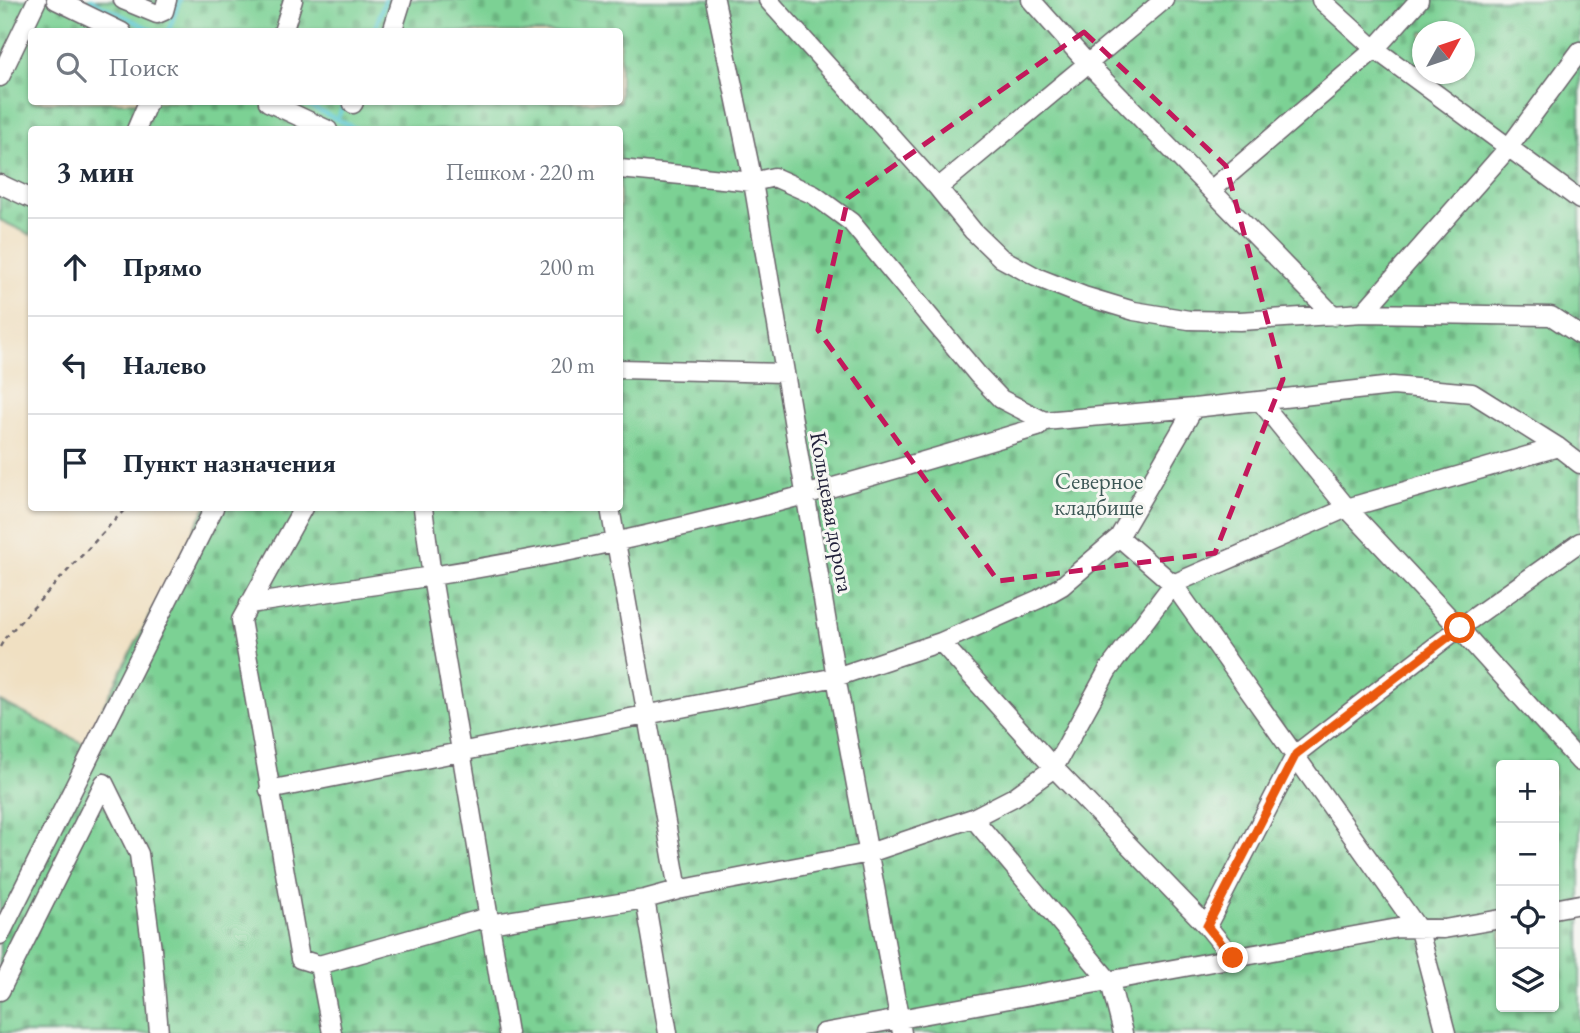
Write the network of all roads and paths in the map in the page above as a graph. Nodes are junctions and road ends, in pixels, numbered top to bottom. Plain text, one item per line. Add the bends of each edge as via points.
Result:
1 (37, 0) edge
2 (56, 0) edge
3 (123, 0) edge
4 (167, 0) edge
5 (293, 0) edge
6 (402, 0) edge
7 (715, 0) edge
8 (768, 0) edge
9 (1031, 0) edge
10 (1164, 0) edge
11 (1321, 0) edge
12 (1419, 0) edge
13 (114, 28) edge
14 (284, 28) edge
15 (393, 28) edge
16 (1376, 49) junction
17 (1580, 51) edge
18 (1087, 64) junction
19 (0, 78) edge
20 (147, 105) edge
21 (273, 105) edge
22 (306, 125) edge
23 (138, 126) edge
24 (1509, 147) junction
25 (623, 169) edge
26 (753, 182) junction
27 (0, 184) edge
28 (938, 188) junction
29 (1211, 190) junction
30 (28, 197) edge
31 (1580, 200) edge
32 (1363, 313) junction
33 (1334, 316) junction
34 (1580, 335) edge
35 (623, 369) edge
36 (784, 373) junction
37 (1260, 401) junction
38 (1195, 408) junction
39 (1044, 421) junction
40 (1558, 447) junction
41 (1580, 464) edge
42 (804, 496) junction
43 (1347, 509) junction
44 (124, 511) edge
45 (212, 511) edge
46 (301, 511) edge
47 (423, 511) edge
48 (610, 511) edge
49 (1119, 537) junction
50 (615, 542) junction
51 (1580, 542) edge
52 (432, 577) junction
53 (1173, 584) junction
54 (249, 604) junction
55 (1460, 628) junction
56 (941, 642) junction
57 (0, 647) edge
58 (836, 677) junction
59 (646, 714) junction
60 (462, 753) junction
61 (1296, 754) junction
62 (1580, 762) edge
63 (1054, 768) junction
64 (269, 790) junction
65 (973, 818) junction
66 (869, 853) junction
67 (678, 890) junction
68 (645, 899) junction
69 (1580, 904) edge
70 (1559, 908) edge
71 (1496, 920) edge
72 (489, 924) junction
73 (1207, 926) junction
74 (1419, 930) junction
75 (0, 935) edge
76 (1233, 958) junction
77 (319, 965) junction
78 (1110, 982) junction
79 (0, 991) edge
80 (901, 1025) edge
81 (159, 1033) edge
82 (332, 1033) edge
83 (508, 1033) edge
84 (668, 1033) edge
85 (823, 1033) edge
86 (1123, 1033) edge
87 (1447, 1033) edge

1 - 19 lane
2 - 13 lane
3 - 4 lane via 157,14 164,11
5 - 14 lane
6 - 15 lane
7 - 26 lane, Кольцевая дорога
8 - 28 lane
9 - 18 lane
10 - 18 lane
11 - 16 lane
12 - 16 lane
16 - 24 lane
16 - 29 lane
17 - 24 lane
18 - 28 lane
18 - 29 lane
20 - 23 lane
21 - 22 lane
24 - 31 lane
24 - 32 lane
25 - 26 lane
26 - 36 lane, Кольцевая дорога
26 - 39 lane via 774,177 814,195 851,222 978,375 1001,398
27 - 30 lane
28 - 33 lane via 1001,258 1084,296 1189,320
29 - 33 lane
32 - 33 lane
32 - 34 lane via 1551,316
35 - 36 lane
36 - 42 lane, Кольцевая дорога
37 - 38 lane
37 - 40 lane via 1394,386 1472,393
37 - 43 lane
38 - 39 lane
38 - 49 lane
39 - 42 lane via 1038,427
40 - 41 lane
40 - 43 lane
42 - 50 lane
42 - 58 lane, Кольцевая дорога
43 - 53 lane
43 - 55 lane
44 - 57 path
45 - 75 lane
46 - 54 lane
47 - 52 lane
48 - 50 lane
49 - 53 lane
49 - 56 lane via 1062,586
50 - 52 lane
50 - 59 lane
51 - 55 lane
52 - 54 lane
52 - 60 lane
53 - 61 lane
53 - 63 lane via 1108,670
54 - 64 lane via 241,620
55 - 61 lane
55 - 62 lane
56 - 58 lane
56 - 63 lane
58 - 59 lane
58 - 66 lane, Кольцевая дорога
59 - 60 lane
59 - 67 lane
60 - 64 lane
60 - 72 lane
61 - 73 lane
61 - 74 lane
63 - 65 lane via 1014,797
63 - 73 lane
64 - 77 lane via 300,959
65 - 66 lane
65 - 78 lane
66 - 67 lane
66 - 80 lane, Кольцевая дорога
67 - 68 lane
68 - 72 lane
68 - 84 lane
69 - 70 lane
71 - 74 lane
72 - 77 lane via 481,919
72 - 83 lane
73 - 76 lane
74 - 76 lane via 1398,928
74 - 87 lane
76 - 78 lane
77 - 82 lane
78 - 80 lane
78 - 86 lane
79 - 81 lane via 104,783 139,854
80 - 85 lane

